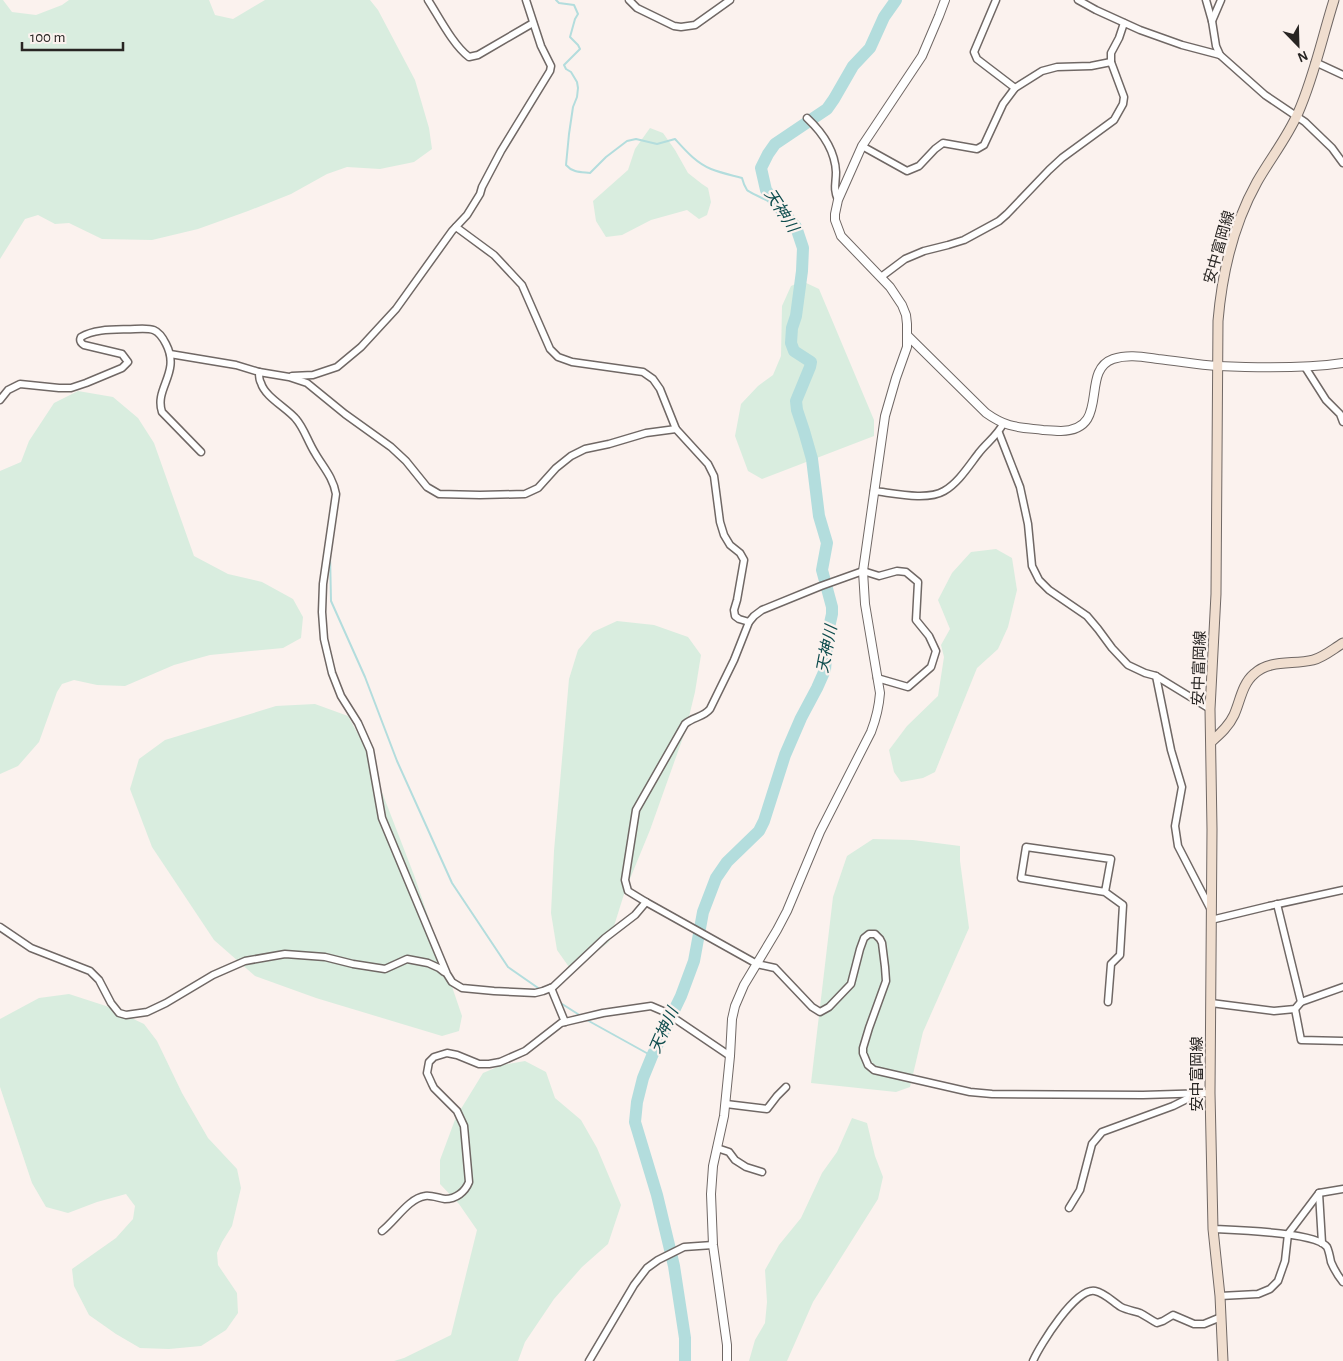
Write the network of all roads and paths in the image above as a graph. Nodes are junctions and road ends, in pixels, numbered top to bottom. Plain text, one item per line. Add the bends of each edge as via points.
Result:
1 (428, 0) edge
2 (526, 0) edge
3 (629, 0) edge
4 (730, 0) edge
5 (945, 0) edge
6 (996, 0) edge
7 (1078, 0) edge
8 (1206, 0) edge
9 (1221, 0) edge
10 (1334, 0) edge
11 (1212, 21) junction
12 (533, 23) junction
13 (1124, 23) junction
14 (1220, 55) junction
15 (1112, 62) junction
16 (1315, 62) junction
17 (1343, 76) edge
18 (1015, 88) junction
19 (1297, 115) junction
20 (807, 118) dead end
21 (862, 146) junction
22 (1343, 163) edge
23 (838, 200) junction
24 (456, 227) junction
25 (881, 277) junction
26 (908, 336) junction
27 (170, 354) junction
28 (1343, 363) edge
29 (1218, 366) junction
30 (1305, 367) junction
31 (259, 372) junction
32 (289, 377) junction
33 (0, 400) edge
34 (1343, 422) edge
35 (1002, 424) junction
36 (676, 429) junction
37 (999, 433) junction
38 (200, 452) dead end
39 (874, 491) junction
40 (863, 572) junction
41 (749, 622) junction
42 (1343, 643) edge
43 (1156, 676) junction
44 (877, 678) junction
45 (1210, 709) junction
46 (1212, 741) junction
47 (1343, 890) edge
48 (1106, 892) junction
49 (646, 902) junction
50 (1277, 904) junction
51 (1211, 910) junction
52 (1211, 920) junction
53 (0, 927) edge
54 (757, 964) junction
55 (447, 974) junction
56 (1343, 987) edge
57 (552, 988) junction
58 (1108, 1002) dead end
59 (1301, 1002) junction
60 (1211, 1003) junction
61 (1295, 1009) junction
62 (565, 1022) junction
63 (1343, 1041) edge
64 (730, 1056) junction
65 (786, 1087) dead end
66 (1210, 1093) junction
67 (1199, 1094) junction
68 (726, 1104) junction
69 (717, 1148) junction
70 (762, 1172) dead end
71 (1343, 1190) edge
72 (1319, 1193) junction
73 (1069, 1208) dead end
74 (1213, 1229) junction
75 (382, 1231) dead end
76 (1288, 1234) junction
77 (1322, 1243) junction
78 (713, 1245) junction
79 (1343, 1282) edge
80 (1220, 1296) junction
81 (1221, 1317) junction
82 (590, 1361) edge
83 (727, 1361) edge
84 (1033, 1361) edge
85 (1223, 1361) edge

1 - 12 street via 451,37 469,57
2 - 12 street
3 - 4 street via 637,8 682,27 695,25
5 - 21 street via 922,56
6 - 18 street via 974,52 977,59
7 - 13 street
8 - 11 street
9 - 11 street
10 - 16 main road, 安中富岡線
11 - 14 street
12 - 24 street via 551,66 550,71 500,151 480,194
13 - 14 street via 1182,45
13 - 15 street via 1112,53
14 - 19 street via 1265,95
15 - 18 street via 1042,70
15 - 25 street via 1124,97 1114,120 1062,158 999,221 964,240 905,259
16 - 17 street
16 - 19 main road, 安中富岡線
18 - 21 street via 1003,104 984,146 977,149 943,143 919,166 907,171
19 - 22 street
19 - 29 main road, 安中富岡線 via 1256,183 1228,255 1220,294
20 - 23 street via 826,138 834,160 834,192
21 - 23 street
23 - 25 street via 835,220 841,236
24 - 32 street via 396,309 361,347 337,367 313,375
24 - 36 street via 494,255 522,285 550,349 558,357 643,372 660,389
25 - 26 street via 902,305
26 - 35 street via 986,413
26 - 39 street via 885,416
27 - 31 street
27 - 33 street via 157,331 90,333 81,337 81,343 122,354 128,362 122,368 71,388 20,384 8,390
27 - 38 street via 172,360 159,405
28 - 30 street
29 - 30 street
29 - 35 street via 1137,356 1116,358 1100,370 1090,414 1078,427 1061,431
29 - 45 main road, 安中富岡線 via 1216,594
30 - 34 street
31 - 32 street
31 - 55 street via 261,384 276,403 298,421 334,484 336,494 322,603 324,639 341,696 370,750 382,818
32 - 36 street via 307,383 391,447 427,487 439,494 525,494 538,488 556,468 585,449 646,433
35 - 37 street
36 - 41 street via 708,464 714,476 724,535 744,560 735,616
37 - 39 street via 943,492 926,496
37 - 43 street via 1020,487 1032,566 1038,580 1087,616 1128,665
39 - 40 street
40 - 41 street via 762,610
40 - 44 street via 864,604
40 - 44 street via 879,576 906,572 918,582 916,620 936,651 931,667 908,687
41 - 49 street via 710,709 685,724 636,810 625,880 628,891
42 - 46 main road via 1320,657 1277,664 1254,673 1231,720
43 - 45 street
43 - 51 street via 1182,787 1175,826 1178,846
44 - 54 street via 879,705 871,732 820,832 787,912
45 - 46 main road, 安中富岡線
46 - 51 main road, 安中富岡線
47 - 50 street
48 - 48 street via 1021,878 1026,847 1111,859
48 - 58 street via 1123,905 1120,955 1111,964
49 - 54 street
49 - 57 street
50 - 52 street
50 - 59 street
51 - 52 main road, 安中富岡線
52 - 60 main road, 安中富岡線
53 - 55 street via 31,948 90,972 99,980 119,1013 126,1015 147,1012 245,961 285,954 325,957 385,969 407,959 428,963
54 - 64 street via 735,1006
54 - 67 street via 774,968 820,1012 829,1008 853,982 864,938 869,934 877,936 882,943 886,981 863,1054 874,1070 970,1092
55 - 57 street via 462,988 535,993
56 - 59 street
57 - 62 street
59 - 61 street
60 - 61 street via 1274,1011
60 - 66 main road, 安中富岡線
61 - 63 street via 1301,1040
62 - 64 street via 651,1006
62 - 75 street via 525,1051 500,1062 479,1064 447,1053 430,1060 427,1073 432,1084 458,1110 464,1126 469,1182 462,1194 447,1199 425,1196 415,1200
64 - 68 street
65 - 68 street via 767,1109
66 - 67 street
66 - 74 main road, 安中富岡線
67 - 73 street via 1102,1132 1092,1144 1080,1190
68 - 69 street
69 - 70 street via 729,1152 746,1167
69 - 78 street via 712,1177
71 - 72 street
72 - 76 street
72 - 77 street
74 - 76 street
74 - 80 main road, 安中富岡線
76 - 77 street
76 - 80 street via 1278,1281 1270,1289 1258,1294
77 - 79 street
78 - 82 street via 684,1247 647,1268
78 - 83 street
80 - 81 main road, 安中富岡線
81 - 84 street via 1204,1324 1194,1324 1173,1315 1157,1323 1122,1308 1094,1290 1085,1292 1060,1316
81 - 85 main road, 安中富岡線

